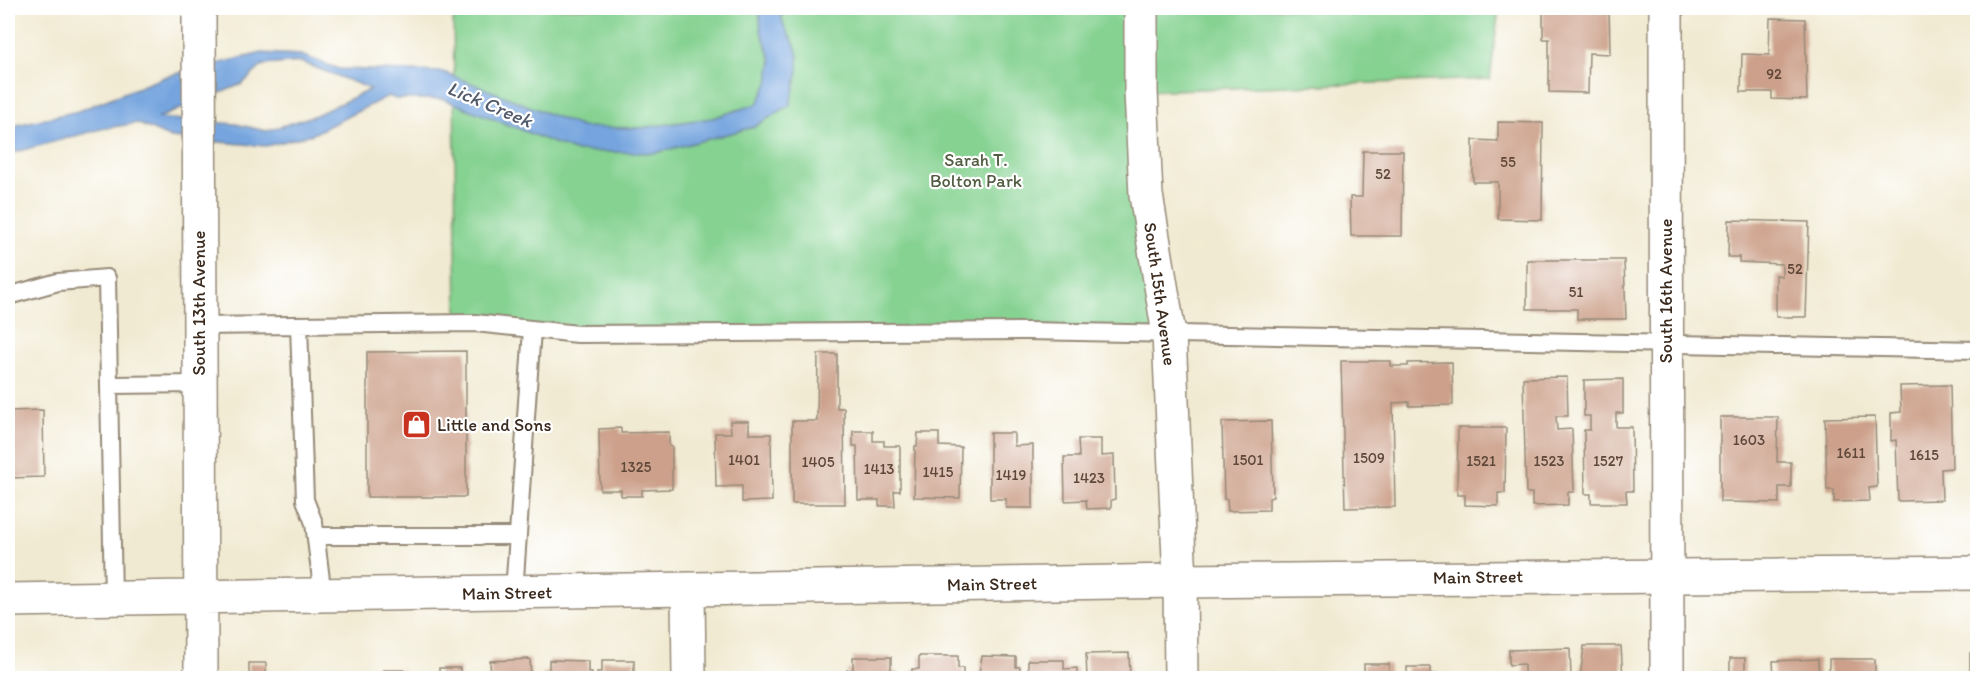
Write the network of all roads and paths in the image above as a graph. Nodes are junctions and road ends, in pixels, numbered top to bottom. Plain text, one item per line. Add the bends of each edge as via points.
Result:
1 (1142, 8) edge
2 (1666, 8) edge
3 (199, 9) edge
4 (8, 296) edge
5 (299, 325) junction
6 (199, 326) junction
7 (532, 329) junction
8 (1169, 334) junction
9 (1666, 344) junction
10 (1977, 350) edge
11 (199, 384) junction
12 (111, 385) junction
13 (316, 536) junction
14 (518, 536) junction
15 (1977, 573) edge
16 (1666, 575) junction
17 (1180, 581) junction
18 (688, 590) junction
19 (514, 593) junction
20 (323, 596) junction
21 (112, 598) junction
22 (201, 598) junction
23 (8, 600) edge
24 (201, 678) edge
25 (689, 678) edge
26 (1181, 678) edge
27 (1667, 678) edge

1 - 8 street, South 15th Avenue via 1146,195
2 - 9 street, South 16th Avenue
3 - 6 street, South 13th Avenue
4 - 12 lane via 58,282 107,278
5 - 6 lane
5 - 7 lane via 475,323
5 - 13 lane via 305,500
6 - 11 street, South 13th Avenue
7 - 8 lane via 578,334
7 - 14 lane
8 - 9 lane
8 - 17 street, South 15th Avenue
9 - 10 lane
9 - 16 street, South 16th Avenue
11 - 12 lane
11 - 22 street, South 13th Avenue
12 - 21 lane
13 - 14 lane
13 - 20 lane
14 - 19 lane
15 - 16 street, Main Street
16 - 17 street, Main Street
16 - 27 street, South 16th Avenue
17 - 18 street, Main Street
17 - 26 street, South 15th Avenue
18 - 19 street, Main Street
18 - 25 street
19 - 20 street, Main Street
20 - 22 street, Main Street
21 - 22 street, Main Street
21 - 23 street, Main Street
22 - 24 street, South 13th Avenue

